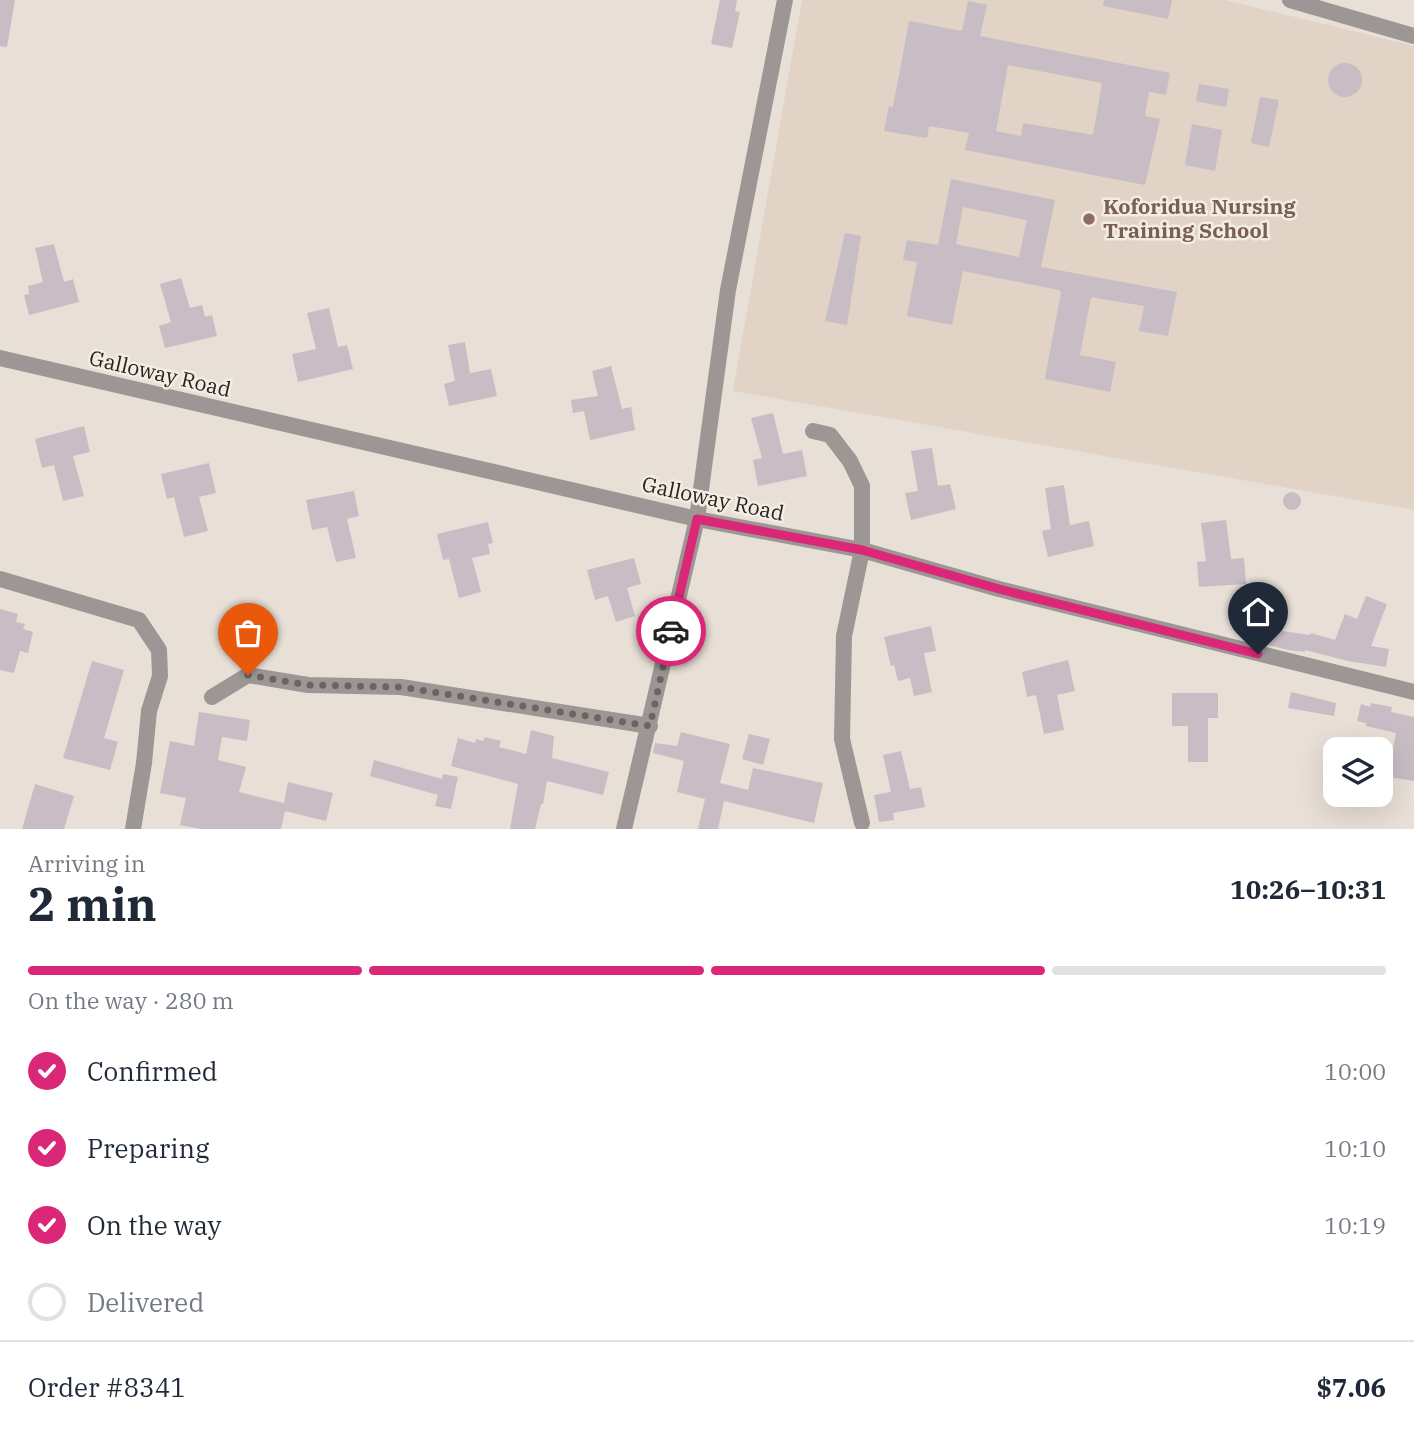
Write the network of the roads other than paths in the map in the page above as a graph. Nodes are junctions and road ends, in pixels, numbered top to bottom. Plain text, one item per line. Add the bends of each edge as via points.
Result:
1 (785, 0) edge
2 (1290, 0) edge
3 (1414, 36) edge
4 (0, 358) edge
5 (813, 431) dead end
6 (697, 519) junction
7 (862, 550) junction
8 (0, 579) edge
9 (1414, 692) edge
10 (212, 696) dead end
11 (650, 726) junction
12 (862, 823) dead end
13 (132, 829) edge
14 (624, 829) edge

1 - 6 street via 728,290
2 - 3 street
4 - 6 street, Galloway Road
5 - 7 street via 830,435 862,486
6 - 7 street, Galloway Road
6 - 11 street
7 - 9 street, Galloway Road via 999,589
7 - 12 street via 844,636 842,739
8 - 13 street via 139,620 159,650 160,676 149,711
10 - 11 street via 248,675 308,685 401,687
11 - 14 street

